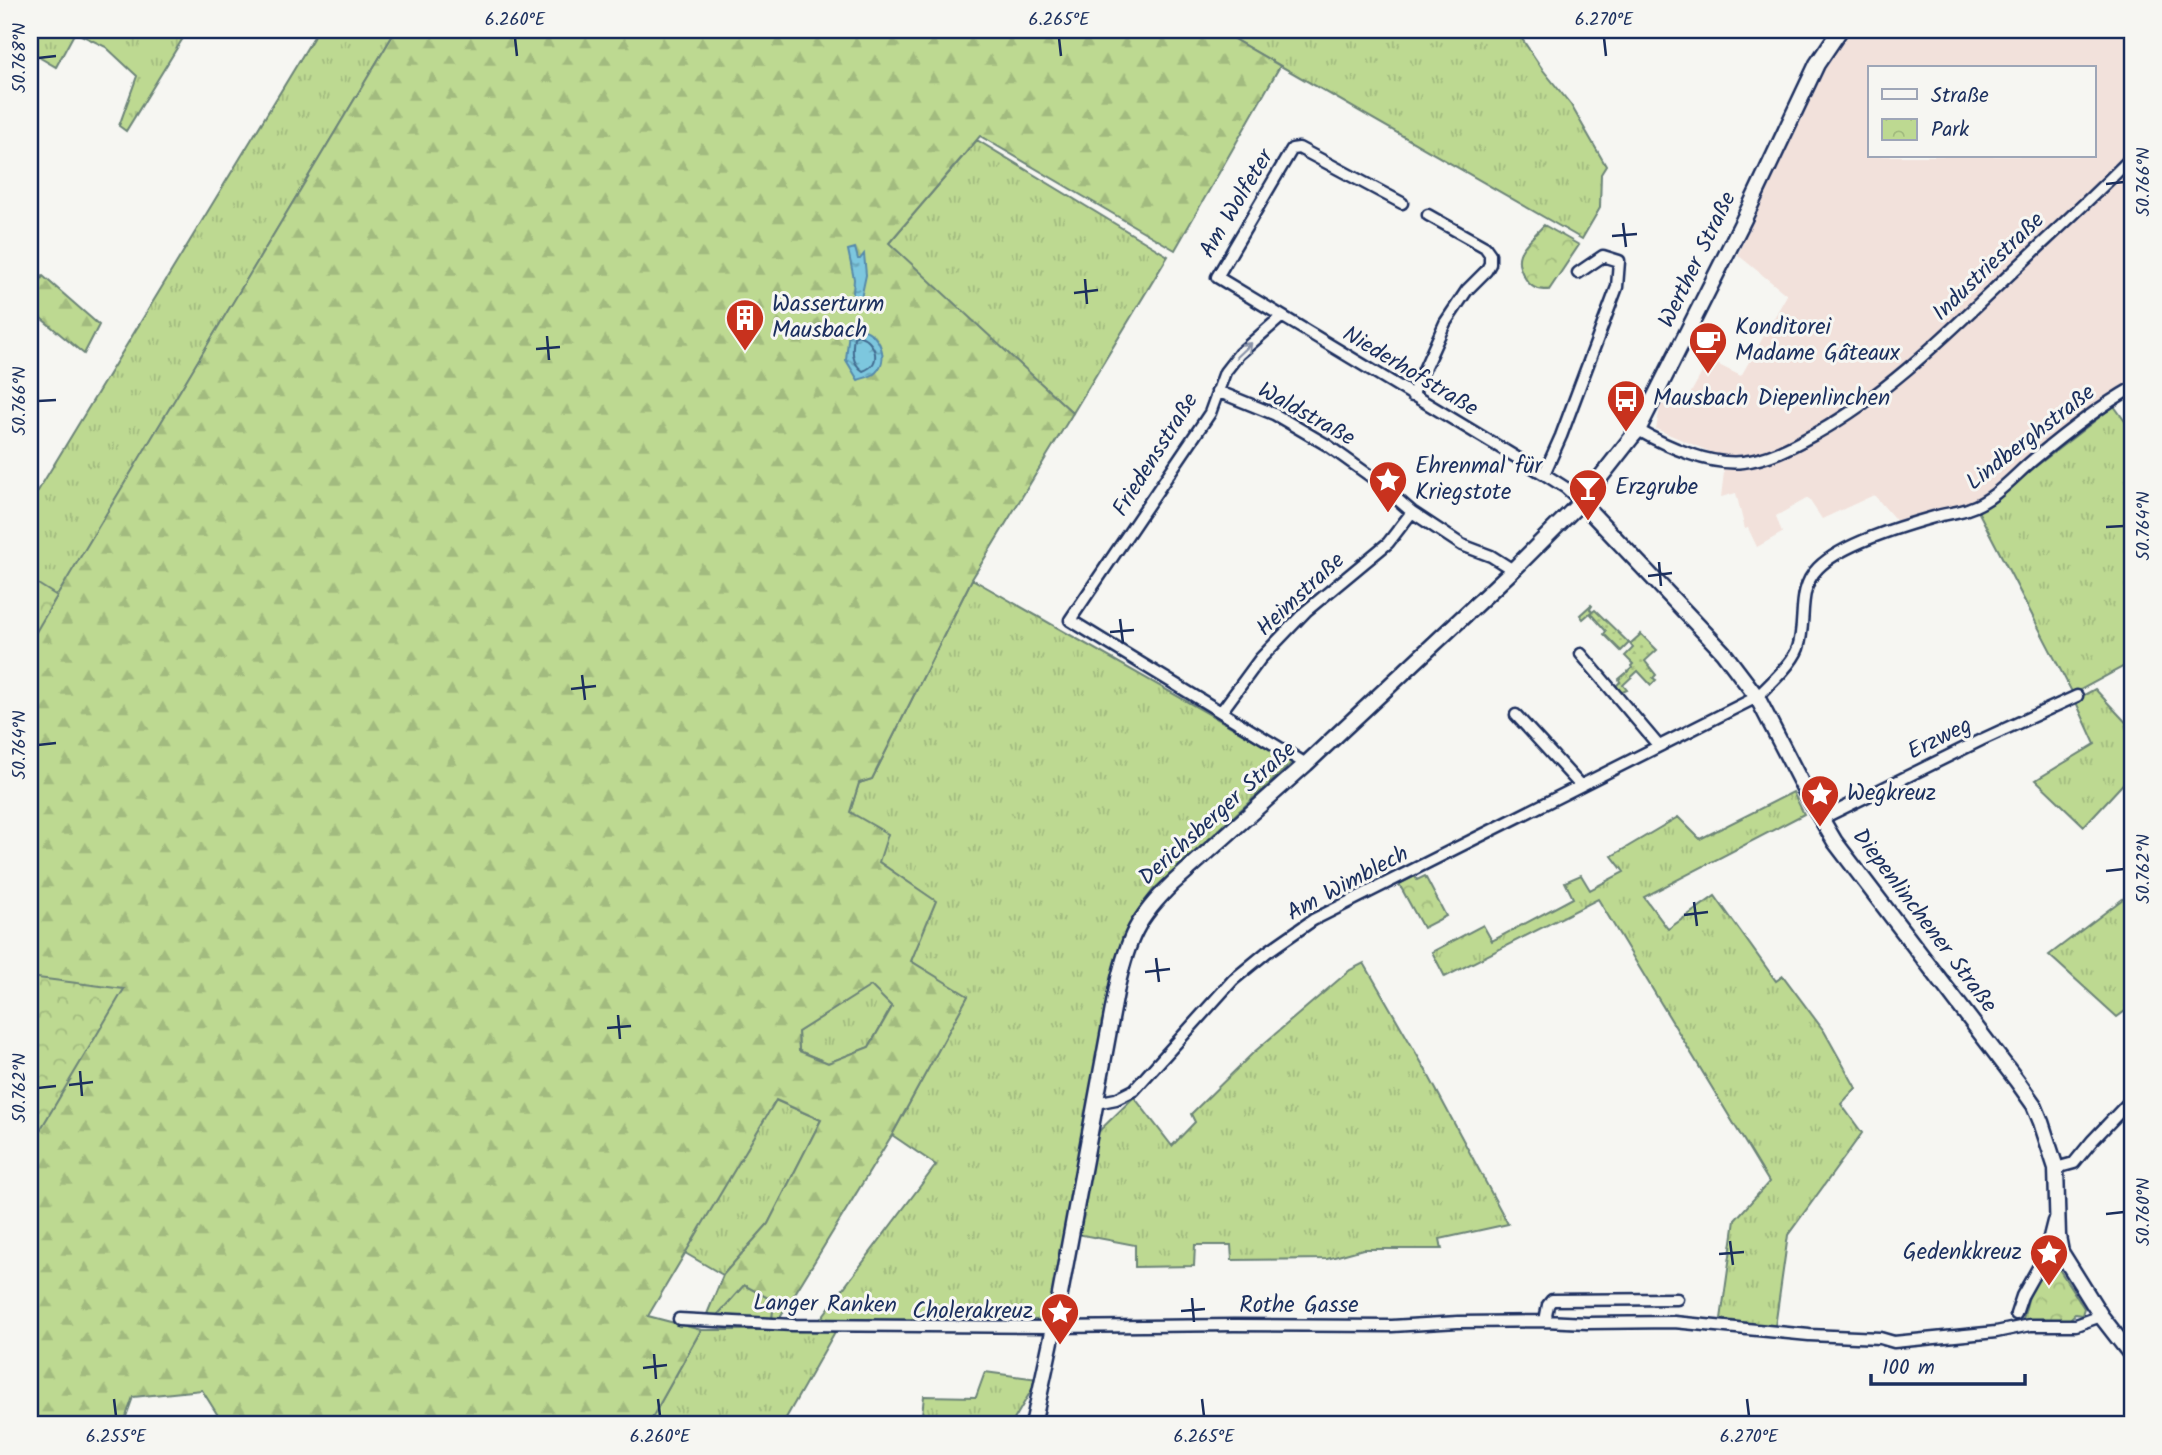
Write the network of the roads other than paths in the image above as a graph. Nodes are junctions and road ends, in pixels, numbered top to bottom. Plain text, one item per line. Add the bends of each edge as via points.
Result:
1 (1840, 30) edge
2 (2132, 156) edge
3 (1402, 202) dead end
4 (1428, 215) dead end
5 (1578, 273) dead end
6 (1216, 277) joint
7 (1281, 317) junction
8 (2132, 388) edge
9 (1217, 391) junction
10 (1412, 396) junction
11 (1638, 430) junction
12 (1544, 474) junction
13 (1581, 502) junction
14 (1412, 512) junction
15 (1513, 570) junction
16 (1581, 654) dead end
17 (2077, 696) dead end
18 (1757, 697) junction
19 (1221, 712) junction
20 (1516, 715) dead end
21 (1658, 745) junction
22 (1306, 764) junction
23 (1580, 785) junction
24 (1821, 819) junction
25 (2132, 1099) edge
26 (1096, 1103) junction
27 (2056, 1168) junction
28 (2057, 1200) junction
29 (1677, 1299) dead end
30 (2016, 1314) dead end
31 (2101, 1316) junction
32 (679, 1319) dead end
33 (1545, 1321) junction
34 (1054, 1327) junction
35 (2132, 1356) edge
36 (1033, 1425) edge

1 - 11 street, Werther Straße via 1817,64
2 - 11 street, Industriestraße via 1908,370 1843,418 1798,443 1773,456 1726,462 1667,446
3 - 6 street, Am Wolfeter via 1298,148 1292,149
4 - 10 street via 1485,247 1490,264 1445,323
5 - 12 street via 1603,256 1619,261 1617,287
6 - 7 street, Niederhofstraße
9 -> 7 street, Friedensstraße via 1239,354
7 - 10 street, Niederhofstraße
8 - 18 street, Lindberghstraße via 2057,440 1986,500 1874,537 1819,566 1804,592 1798,648
9 - 14 street, Waldstraße via 1274,414 1327,445
9 - 19 street, Friedensstraße via 1210,413 1070,620
10 - 12 street, Niederhofstraße
11 - 13 street, Werther Straße
12 - 13 street, Niederhofstraße
13 - 15 street, Derichsberger Straße
13 - 18 street, Diepenlinchener Straße via 1723,652
14 - 15 street, Waldstraße via 1462,545
14 - 19 street, Heimstraße via 1388,542 1306,611 1260,659
15 - 22 street, Derichsberger Straße
16 - 21 street
17 - 24 street, Erzweg
18 - 21 street, Am Wimblech
18 - 24 street, Diepenlinchener Straße
19 - 22 street
20 - 23 street
21 - 23 street, Am Wimblech
22 - 26 street, Derichsberger Straße via 1173,883 1140,919 1124,960
23 - 26 street, Am Wimblech via 1296,931 1233,980 1134,1090
24 - 27 street, Diepenlinchener Straße via 2034,1105
25 - 27 street via 2074,1163
26 - 34 street, Derichsberger Straße
27 - 28 street, Diepenlinchener Straße
28 - 30 street via 2044,1257
28 - 31 street, Diepenlinchener Straße via 2060,1252
29 - 33 street via 1552,1300
31 - 33 street, Rothe Gasse via 2076,1325 2030,1325 1894,1342 1674,1322
31 - 35 street, Diepenlinchener Straße
32 - 34 street, Langer Ranken via 793,1325
33 - 34 street, Rothe Gasse
34 - 36 street, Derichsberger Straße

